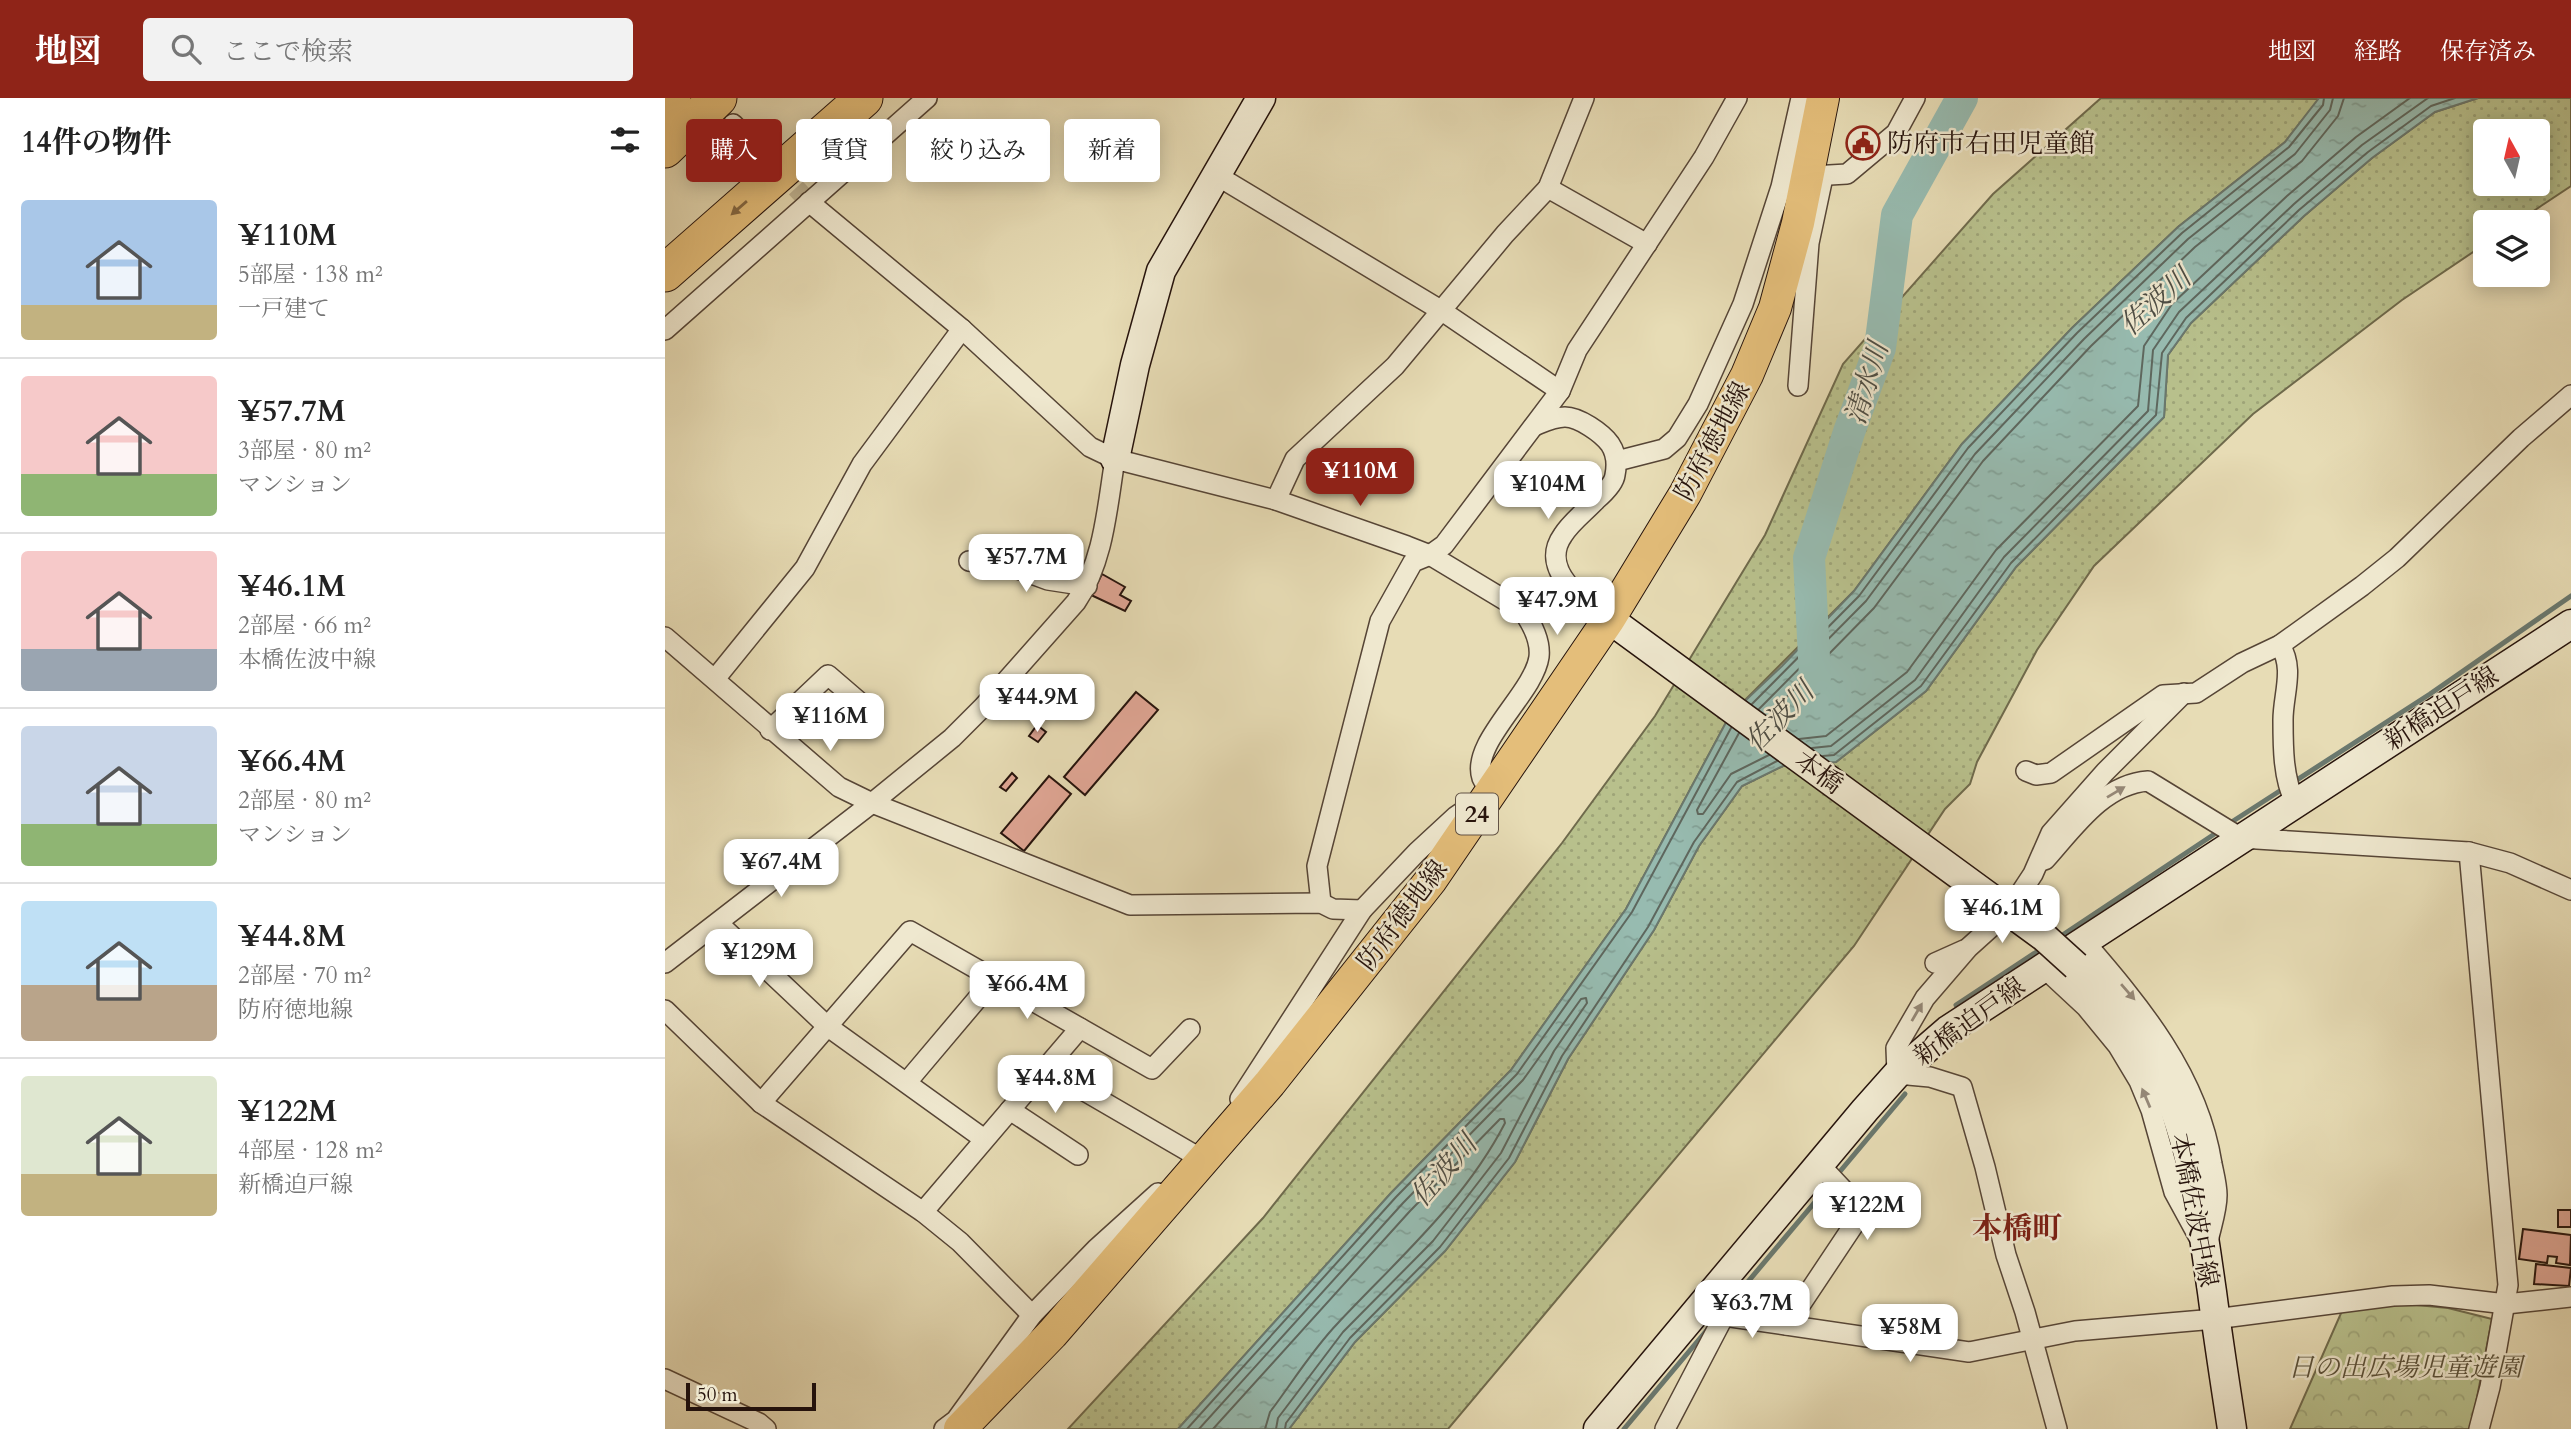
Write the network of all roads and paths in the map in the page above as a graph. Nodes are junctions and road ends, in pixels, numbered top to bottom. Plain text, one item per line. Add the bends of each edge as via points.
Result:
1 (672, 98) edge
2 (864, 98) edge
3 (927, 98) edge
4 (1261, 98) edge
5 (1584, 98) edge
6 (1737, 98) edge
7 (1801, 98) edge
8 (1823, 98) edge
9 (1916, 98) edge
10 (665, 105) edge
11 (725, 111) edge
12 (665, 149) edge
13 (1216, 176) junction
14 (1815, 177) junction
15 (1548, 188) junction
16 (809, 202) junction
17 (1647, 244) junction
18 (665, 274) edge
19 (1442, 311) junction
20 (962, 329) junction
21 (665, 330) edge
22 (1798, 386) dead end
23 (1560, 391) junction
24 (2571, 395) edge
25 (1534, 426) junction
26 (1115, 459) junction
27 (1616, 461) junction
28 (1276, 500) junction
29 (1430, 555) junction
30 (969, 561) dead end
31 (1087, 586) junction
32 (1609, 619) junction
33 (2571, 624) edge
34 (665, 637) edge
35 (2280, 645) junction
36 (715, 679) junction
37 (2184, 693) junction
38 (871, 712) dead end
39 (770, 730) junction
40 (2026, 771) dead end
41 (1493, 791) junction
42 (2295, 802) junction
43 (872, 803) junction
44 (2241, 838) junction
45 (2469, 852) junction
46 (2033, 874) junction
47 (2571, 890) edge
48 (1321, 903) junction
49 (1998, 904) junction
50 (1362, 910) junction
51 (718, 923) junction
52 (1968, 948) junction
53 (2080, 953) junction
54 (665, 963) edge
55 (1935, 963) dead end
56 (2043, 967) junction
57 (994, 979) junction
58 (665, 1010) edge
59 (827, 1026) junction
60 (1080, 1028) junction
61 (1190, 1029) dead end
62 (1045, 1068) junction
63 (1897, 1074) junction
64 (907, 1082) junction
65 (761, 1104) junction
66 (1010, 1110) junction
67 (984, 1139) junction
68 (1078, 1155) dead end
69 (1199, 1157) junction
70 (1820, 1165) junction
71 (923, 1212) junction
72 (2206, 1252) junction
73 (2571, 1297) edge
74 (2506, 1304) junction
75 (1715, 1308) junction
76 (1031, 1315) junction
77 (2215, 1319) junction
78 (1787, 1325) junction
79 (2032, 1339) junction
80 (665, 1379) edge
81 (956, 1426) edge
82 (766, 1429) edge
83 (1598, 1429) edge
84 (1665, 1429) edge
85 (2057, 1429) edge
86 (2232, 1429) edge
87 (2479, 1429) edge

1 - 10 highway
2 -> 18 highway
3 - 16 street
4 - 13 street
5 - 15 street
6 - 17 street
7 - 27 street via 1781,187 1743,304 1698,404 1677,438 1664,449
8 - 14 main road, 防府徳地線 / 24
9 - 14 street via 1896,133 1868,158 1847,174
11 - 12 highway
13 - 19 street
13 - 26 street via 1161,271
14 - 22 street
14 - 32 main road, 防府徳地線 / 24 via 1775,308 1748,375 1685,494
15 - 17 street
15 - 19 street
16 - 20 street
16 - 21 street
17 - 23 street via 1577,350
19 - 23 street
19 - 28 street via 1395,366 1295,459
20 - 26 street via 1090,447
20 - 36 street via 862,464 805,568
23 - 25 street
24 - 35 street via 2397,558
25 - 27 street via 1551,419 1574,419 1610,445
25 - 29 street via 1444,545
26 - 28 street
26 - 31 street via 1096,563
27 - 32 street via 1615,478 1562,536 1556,551 1559,570 1569,586
28 - 29 street
29 - 41 street via 1523,611 1537,639 1539,656 1534,672 1482,754 1482,779
29 - 48 street via 1413,562 1380,621 1317,866
30 - 31 street via 1010,566 1048,580
31 - 43 street via 983,707
32 - 41 main road, 防府徳地線 / 24
32 - 49 street, 本橋
33 - 42 street, 新橋迫戸線
34 - 36 street
35 - 37 street via 2196,693
35 - 42 street via 2287,656 2283,719 2287,786
36 - 39 street
37 - 40 street via 2163,695 2051,773
37 - 46 street via 2051,833
38 - 39 street via 828,675
39 - 43 street via 839,787
41 - 50 street via 1456,816
41 - 69 main road, 防府徳地線 / 24 via 1374,953
42 - 44 street, 新橋迫戸線
43 - 48 street via 1130,905
43 - 51 street
44 - 45 street
46 -> 44 street via 2083,817 2111,793 2133,782 2148,781
44 - 53 street, 新橋迫戸線
45 - 47 street via 2510,863
45 - 74 street via 2508,1285
46 - 49 street
48 - 50 street via 1333,909
49 - 52 street
49 - 53 street, 本橋佐波中線, bridge via 2044,937
50 - 69 street
51 - 54 street
51 - 59 street
52 - 55 street
63 -> 52 street via 1896,1048 1925,998
53 - 56 street, 新橋迫戸線
53 - 72 street, 本橋佐波中線 via 2155,1067 2183,1136
56 - 63 street, 新橋迫戸線 via 1948,1030
72 -> 56 street via 2174,1192 2139,1081 2086,1007
57 - 59 street via 910,931
57 - 60 street
57 - 64 street
58 - 65 street
59 - 64 street
59 - 65 street
60 - 61 street via 1152,1069
60 - 62 street
62 - 66 street
62 - 69 street
63 - 70 street, 新橋迫戸線
63 - 79 street via 1930,1077 1962,1087
64 - 67 street
65 - 71 street
66 - 67 street
66 - 68 street
67 - 71 street
69 - 76 street
69 - 81 main road, 防府徳地線 / 24 via 1052,1334
70 - 75 street, 新橋迫戸線
70 - 78 street via 1863,1211
71 - 76 street via 960,1242
72 - 77 street, 本橋佐波中線
73 - 74 street
74 - 77 street via 2429,1295 2393,1296
74 - 87 street
75 - 78 street
75 - 83 street, 新橋迫戸線
75 - 84 street
76 - 81 street
77 - 79 street
77 - 86 street, 本橋佐波中線
78 - 79 street via 1969,1352
79 - 85 street
80 - 82 street

